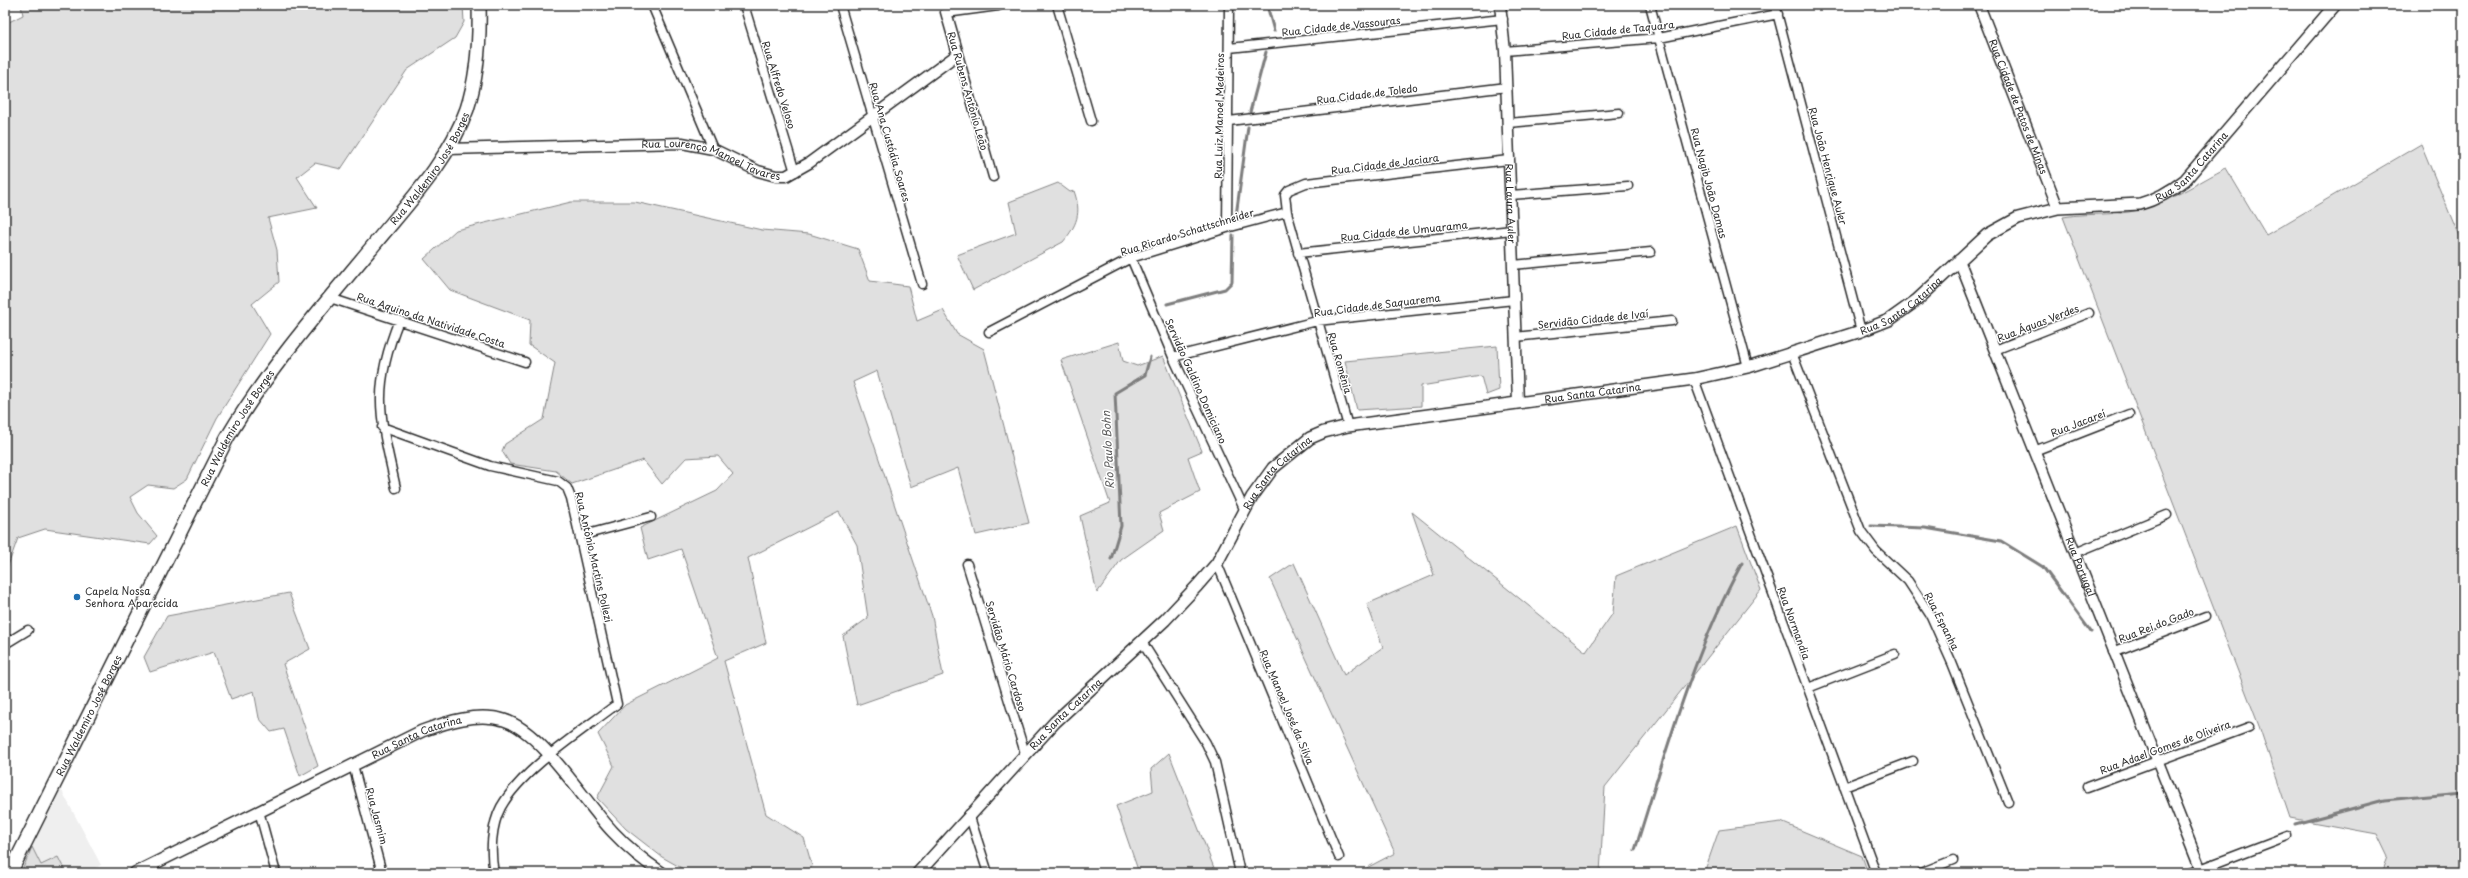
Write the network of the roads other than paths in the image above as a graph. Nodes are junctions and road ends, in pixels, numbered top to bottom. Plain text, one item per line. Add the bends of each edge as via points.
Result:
1 (479, 5) edge
2 (652, 5) edge
3 (744, 5) edge
4 (840, 5) edge
5 (998, 5) edge
6 (1057, 5) edge
7 (1229, 5) edge
8 (1500, 5) edge
9 (1650, 5) edge
10 (1775, 5) edge
11 (1979, 5) edge
12 (2335, 5) edge
13 (945, 8) edge
14 (1778, 14) junction
15 (1502, 19) junction
16 (1659, 38) junction
17 (1229, 48) junction
18 (1506, 51) junction
19 (958, 54) junction
20 (1507, 87) junction
21 (1619, 113) dead end
22 (872, 116) junction
23 (1091, 121) dead end
24 (1229, 122) junction
25 (1508, 124) junction
26 (448, 149) junction
27 (713, 149) junction
28 (1509, 160) junction
29 (795, 172) junction
30 (993, 177) dead end
31 (1628, 186) dead end
32 (1510, 195) junction
33 (2058, 208) junction
34 (1287, 212) junction
35 (1227, 228) junction
36 (1512, 230) junction
37 (1651, 252) dead end
38 (1298, 253) junction
39 (1131, 258) junction
40 (1959, 260) junction
41 (1513, 265) junction
42 (922, 284) dead end
43 (330, 298) junction
44 (1514, 300) junction
45 (2089, 313) dead end
46 (399, 320) junction
47 (1317, 321) junction
48 (1672, 321) dead end
49 (1861, 331) junction
50 (989, 332) dead end
51 (1515, 337) junction
52 (1995, 350) junction
53 (1792, 354) junction
54 (1173, 357) junction
55 (525, 362) dead end
56 (1748, 367) junction
57 (1694, 379) junction
58 (1518, 403) junction
59 (2129, 414) dead end
60 (1348, 426) junction
61 (382, 427) junction
62 (2034, 450) junction
63 (396, 488) dead end
64 (1245, 511) junction
65 (2167, 515) dead end
66 (651, 516) dead end
67 (580, 536) junction
68 (2074, 553) junction
69 (967, 564) dead end
70 (1217, 564) junction
71 (2206, 616) dead end
72 (28, 630) dead end
73 (1142, 642) junction
74 (5, 644) edge
75 (2113, 652) junction
76 (1895, 654) dead end
77 (1808, 688) junction
78 (2249, 727) dead end
79 (1025, 753) junction
80 (550, 756) junction
81 (1913, 761) dead end
82 (2156, 761) junction
83 (353, 764) junction
84 (1844, 787) junction
85 (2087, 787) dead end
86 (2008, 802) dead end
87 (259, 811) junction
88 (969, 814) junction
89 (2287, 836) dead end
90 (1339, 857) dead end
91 (1953, 860) dead end
92 (154, 868) edge
93 (2201, 871) edge
94 (10, 873) edge
95 (135, 873) edge
96 (276, 873) edge
97 (382, 873) edge
98 (494, 873) edge
99 (662, 873) edge
100 (918, 873) edge
101 (988, 873) edge
102 (1240, 873) edge
103 (1876, 873) edge
104 (1920, 873) edge
105 (2190, 873) edge

1 - 26 main road, Rua Waldemiro José Borges via 479,50 473,89
2 - 27 street
3 - 29 street, Rua Alfredo Veloso
4 - 22 street, Rua Ana Custódia Soares
5 - 13 street
6 - 23 street
7 - 17 street, Rua Luiz Manoel Medeiros
8 - 15 street, Rua Laura Auler
9 - 16 street, Rua Nagib João Damas
10 - 14 street, Rua João Henrique Auler
11 - 33 street, Rua Cidade de Patos de Minas
12 - 33 main road, Rua Santa Catarina via 2185,180 2175,188 2140,204
13 - 19 street, Rua Rubens Antônio Leão
14 - 16 street, Rua Cidade de Taquara
14 - 49 street, Rua João Henrique Auler
15 - 17 street, Rua Cidade de Vassouras
15 - 18 street, Rua Laura Auler
16 - 18 street, Rua Cidade de Taquara
16 - 56 street, Rua Nagib João Damas
17 - 24 street, Rua Luiz Manoel Medeiros
18 - 20 street, Rua Laura Auler
19 - 22 street, Rua Lourenço Manoel Tavares
19 - 30 street, Rua Rubens Antônio Leão
20 - 24 street, Rua Cidade de Toledo
20 - 25 street, Rua Laura Auler
21 - 25 street
22 - 29 street, Rua Lourenço Manoel Tavares
22 - 42 street, Rua Ana Custódia Soares
24 - 35 street, Rua Luiz Manoel Medeiros
25 - 28 street, Rua Laura Auler
26 - 27 street, Rua Lourenço Manoel Tavares via 682,143
26 - 43 main road, Rua Waldemiro José Borges via 424,185
27 - 29 street, Rua Lourenço Manoel Tavares via 767,174 786,176
28 - 32 street, Rua Laura Auler
28 - 34 street, Rua Cidade de Jaciara via 1306,183 1289,190 1285,195
31 - 32 street
32 - 36 street, Rua Laura Auler
33 - 40 main road, Rua Santa Catarina via 2037,212 2000,226 1975,244
34 - 35 street, Rua Ricardo Schattschneider
34 - 38 street, Rua Romênia
35 - 39 street, Rua Ricardo Schattschneider
36 - 38 street, Rua Cidade de Umuarama
36 - 41 street, Rua Laura Auler
37 - 41 street
38 - 47 street, Rua Romênia
39 - 50 street, Rua Ricardo Schattschneider
39 - 54 street, Servidão Galdino Domiciano
40 - 49 main road, Rua Santa Catarina via 1904,310 1884,322
40 - 52 street, Rua Portugal
41 - 44 street, Rua Laura Auler
43 - 46 street, Rua Aquino da Natividade Costa
43 - 94 main road, Rua Waldemiro José Borges via 260,386 228,438
44 - 47 street, Rua Cidade de Saquarema
44 - 51 street, Rua Laura Auler
45 - 52 street, Rua Águas Verdes
46 - 55 street, Rua Aquino da Natividade Costa
46 - 61 street via 388,348 381,383
47 - 54 street, Rua Cidade de Saquarema
47 - 60 street, Rua Romênia
48 - 51 street, Servidão Cidade de Ivaí
49 - 53 main road, Rua Santa Catarina
51 - 58 street, Rua Laura Auler
52 - 62 street, Rua Portugal
53 - 56 main road, Rua Santa Catarina
53 - 86 street, Rua Espanha via 1861,531 1876,552 1908,581 1931,616
54 - 64 street, Servidão Galdino Domiciano
56 - 57 main road, Rua Santa Catarina
57 - 58 main road, Rua Santa Catarina
57 - 77 street, Rua Normandia
58 - 60 main road, Rua Santa Catarina
59 - 62 street, Rua Jacareí
60 - 64 main road, Rua Santa Catarina via 1310,438 1282,459 1263,480
61 - 63 street
61 - 67 street, Rua Antônio Martins Pollezi via 490,466 563,484 571,498
62 - 68 street, Rua Portugal
64 - 70 main road, Rua Santa Catarina
65 - 68 street
66 - 67 street
67 - 80 street, Rua Antônio Martins Pollezi via 617,704
68 - 75 street, Rua Portugal
69 - 79 street, Servidão Mário Cardoso
70 - 73 main road, Rua Santa Catarina
70 - 90 street, Rua Manoel José da Silva
71 - 75 street, Rua Rei do Gado
72 - 74 street
73 - 79 main road, Rua Santa Catarina via 1074,703
73 - 102 street via 1206,743 1215,762
75 - 82 street, Rua Portugal
76 - 77 street
77 - 84 street, Rua Normandia
78 - 82 street, Rua Adael Gomes de Oliveira
79 - 88 main road, Rua Santa Catarina
80 - 83 main road, Rua Santa Catarina via 533,737 513,723 491,718 474,718 456,720 422,731
80 - 98 street via 514,788 500,808 492,842
80 - 99 main road, Rua Santa Catarina via 613,832 640,858
81 - 84 street
82 - 85 street, Rua Adael Gomes de Oliveira
82 - 93 street, Rua Portugal
83 - 87 main road, Rua Santa Catarina
83 - 97 street, Rua Jasmim
84 - 103 street, Rua Normandia
87 - 92 main road, Rua Santa Catarina
87 - 96 street
88 - 100 main road, Rua Santa Catarina
88 - 101 street
89 - 93 street
91 - 104 street
92 - 95 main road, Rua Santa Catarina
93 - 105 street

